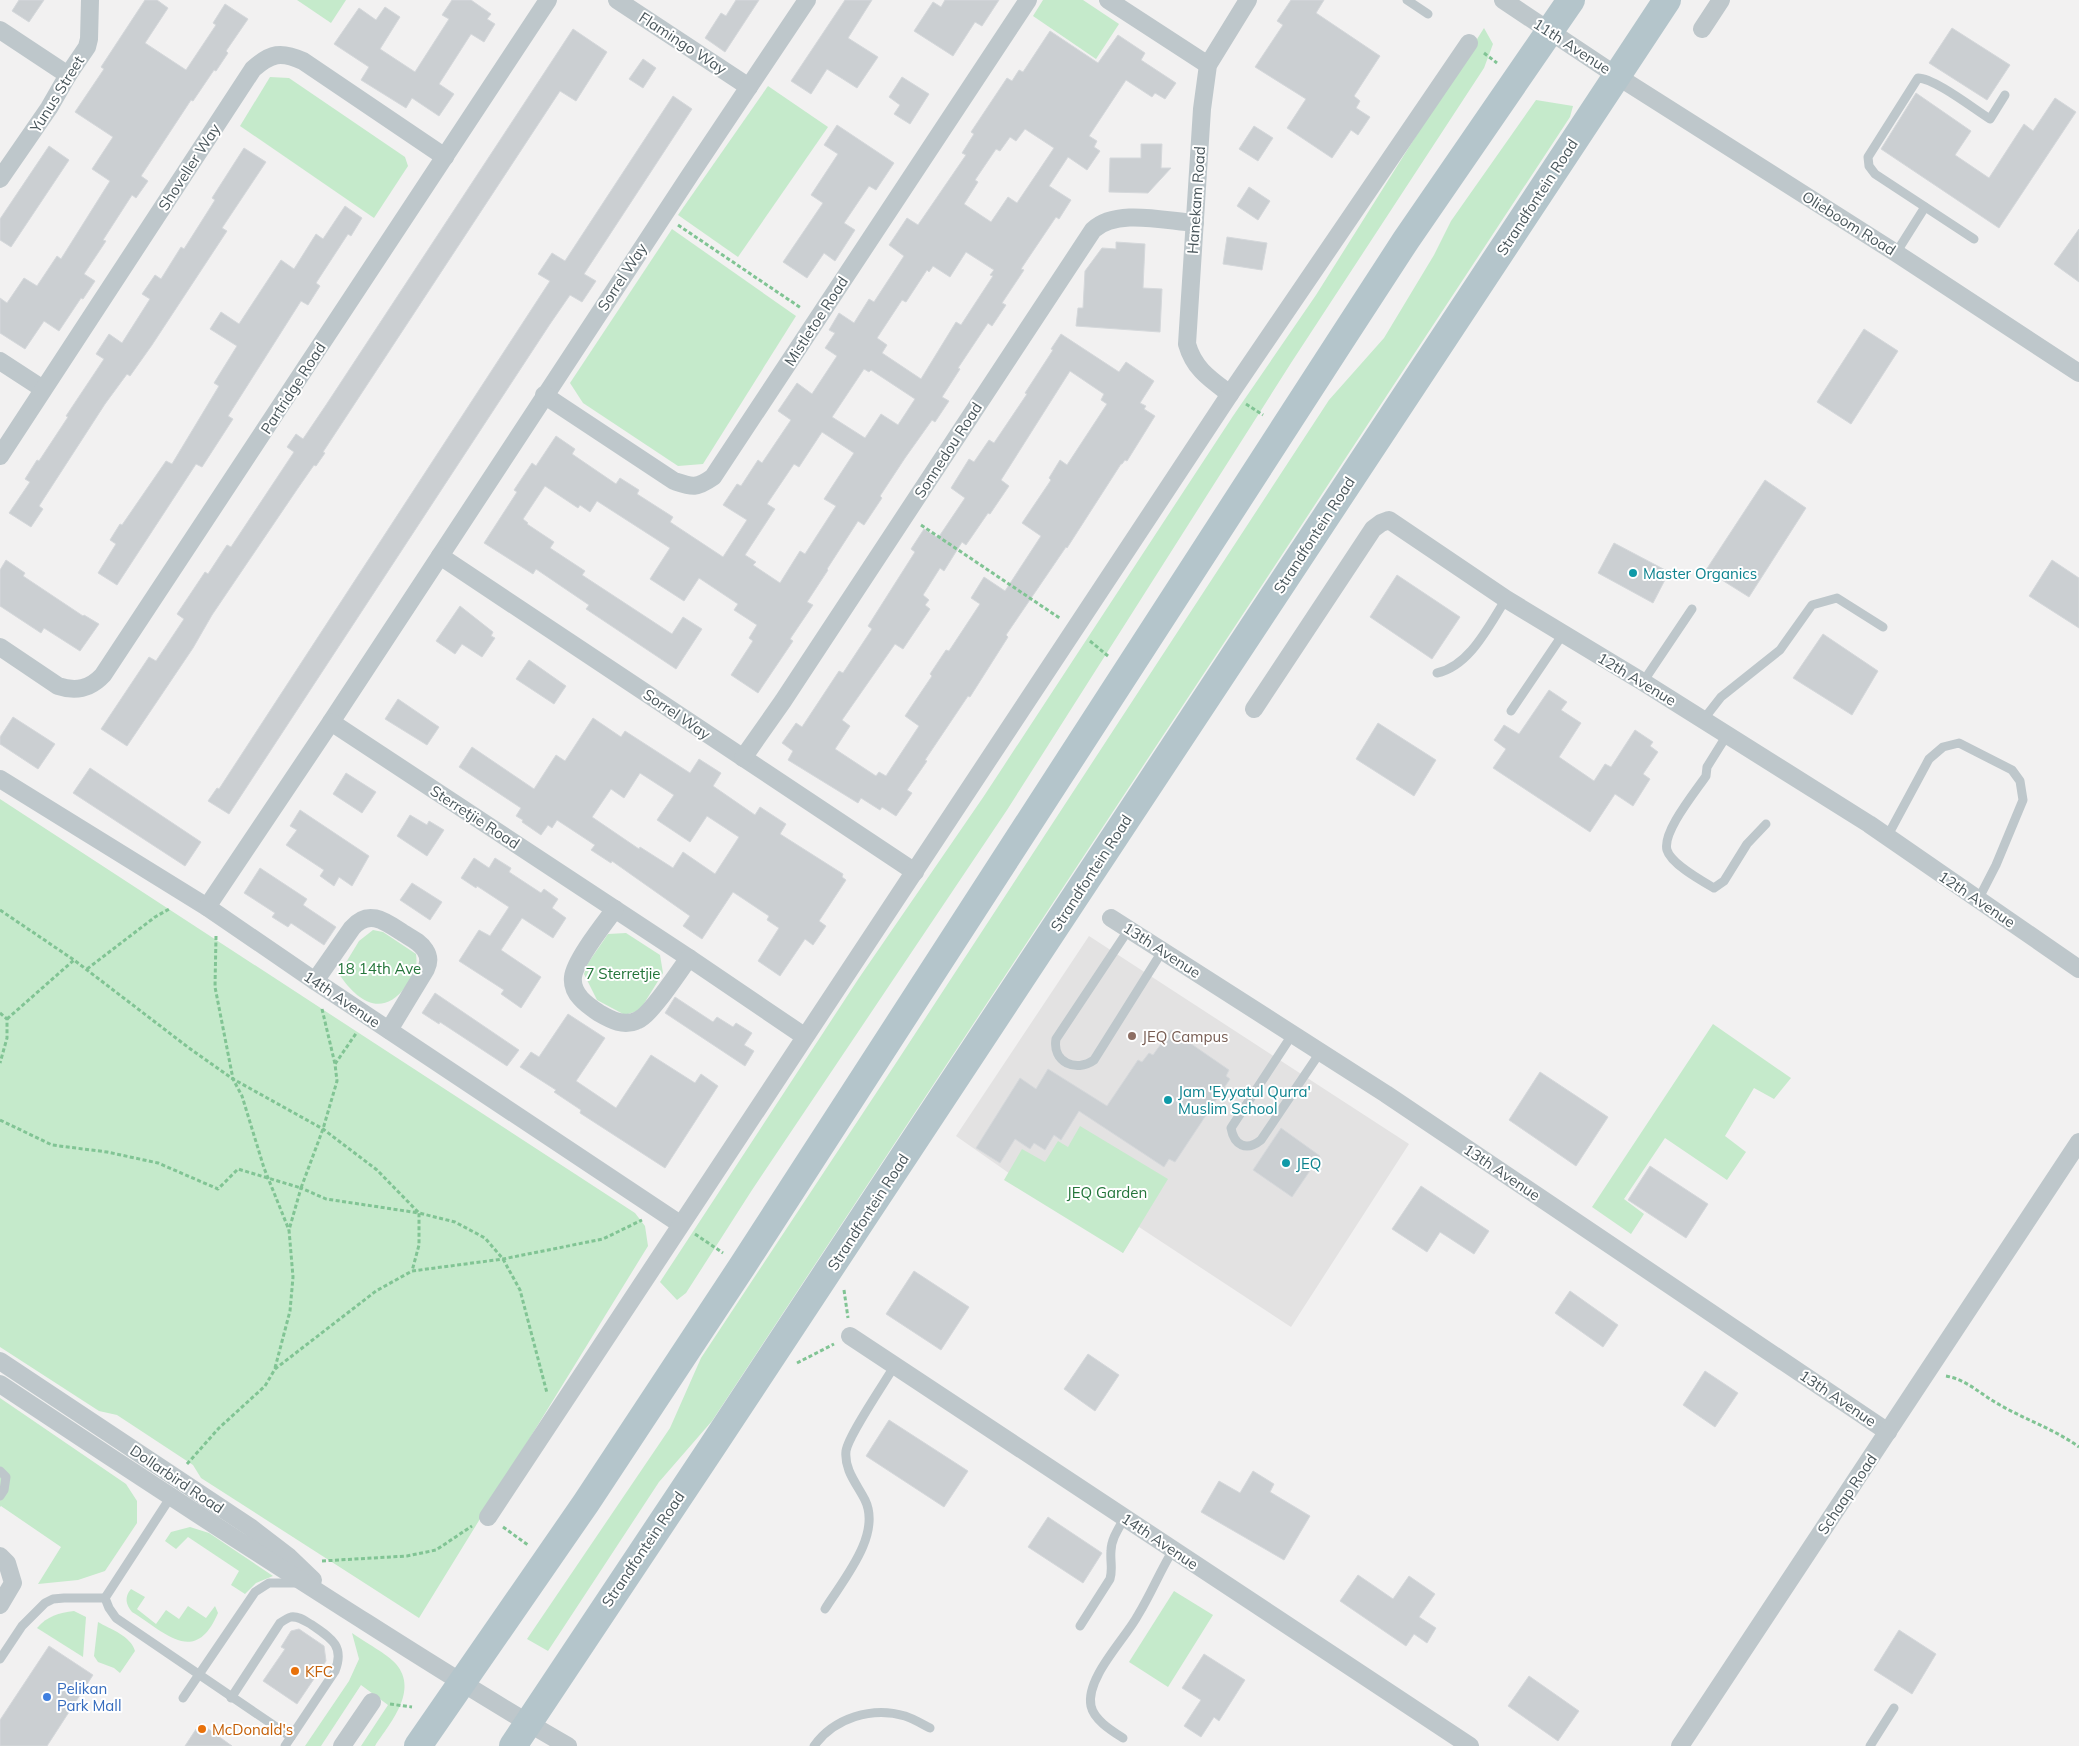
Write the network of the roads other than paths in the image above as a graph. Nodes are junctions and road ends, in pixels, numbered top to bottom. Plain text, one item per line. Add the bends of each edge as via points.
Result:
1 (90, 0) edge
2 (548, 0) edge
3 (617, 0) edge
4 (807, 0) edge
5 (1028, 0) edge
6 (1108, 0) edge
7 (1248, 0) edge
8 (1407, 0) edge
9 (1503, 0) edge
10 (1571, 0) edge
11 (1667, 0) edge
12 (1721, 0) edge
13 (1428, 14) dead end
14 (1702, 29) dead end
15 (0, 30) edge
16 (1549, 31) junction
17 (1469, 43) dead end
18 (1208, 65) junction
19 (68, 75) junction
20 (1617, 76) junction
21 (749, 87) junction
22 (2005, 95) dead end
23 (445, 157) junction
24 (0, 179) edge
25 (1926, 206) junction
26 (1195, 223) junction
27 (1974, 239) dead end
28 (1896, 253) junction
29 (0, 362) edge
30 (2079, 373) edge
31 (43, 389) junction
32 (1230, 394) junction
33 (544, 395) junction
34 (0, 456) edge
35 (440, 556) junction
36 (1506, 599) junction
37 (1692, 609) dead end
38 (1884, 627) dead end
39 (1563, 634) junction
40 (0, 647) edge
41 (1437, 673) dead end
42 (1643, 682) junction
43 (1254, 709) dead end
44 (1511, 711) dead end
45 (1703, 720) junction
46 (331, 722) junction
47 (1727, 735) junction
48 (743, 758) junction
49 (0, 779) edge
50 (1766, 824) dead end
51 (1888, 837) junction
52 (915, 872) junction
53 (1978, 900) junction
54 (615, 909) junction
55 (211, 910) junction
56 (1111, 918) dead end
57 (1129, 929) junction
58 (1163, 950) junction
59 (689, 958) junction
60 (2079, 969) edge
61 (315, 982) junction
62 (389, 1030) junction
63 (1292, 1035) junction
64 (804, 1036) junction
65 (1321, 1051) junction
66 (2079, 1142) edge
67 (680, 1224) junction
68 (850, 1336) road end
69 (0, 1361) edge
70 (895, 1365) junction
71 (0, 1384) edge
72 (1888, 1432) junction
73 (0, 1471) edge
74 (180, 1482) junction
75 (0, 1496) edge
76 (171, 1498) junction
77 (488, 1516) road end
78 (1124, 1517) junction
79 (1174, 1550) junction
80 (0, 1556) edge
81 (304, 1584) junction
82 (105, 1598) junction
83 (0, 1606) edge
84 (345, 1609) junction
85 (825, 1609) dead end
86 (1080, 1626) dead end
87 (0, 1659) edge
88 (198, 1675) junction
89 (462, 1682) junction
90 (183, 1698) dead end
91 (231, 1698) junction
92 (372, 1702) dead end
93 (1894, 1708) dead end
94 (527, 1724) junction
95 (930, 1728) dead end
96 (291, 1737) junction
97 (1123, 1738) dead end
98 (286, 1746) edge
99 (342, 1746) edge
100 (418, 1746) edge
101 (513, 1746) edge
102 (568, 1746) edge
103 (814, 1746) edge
104 (1470, 1746) edge
105 (1680, 1746) edge
106 (1870, 1746) edge

1 - 19 street, Yunus Street via 89,39
2 - 23 street, Partridge Road
3 - 21 street, Flamingo Way
4 - 21 street, Sorrel Way
5 - 33 street, Mistletoe Road via 713,477 690,487 674,481
6 - 18 street
7 - 18 street, Hanekam Road
8 - 13 lane
9 - 16 street, 11th Avenue
10 - 16 main road
11 - 20 main road, Strandfontein Road
12 - 14 street
15 - 19 street
16 - 20 street, 11th Avenue
16 - 89 main road via 1335,348 743,1265 586,1503
17 - 32 street
18 - 26 street, Hanekam Road
19 - 24 street, Yunus Street via 50,108
20 - 28 street, Olieboom Road
20 - 94 main road, Strandfontein Road
21 - 33 street, Sorrel Way
22 - 25 lane via 1990,119 1925,78 1918,78 1868,157 1869,166 1875,174
23 - 31 street, Shoveller Way via 303,61 279,54 262,61 253,68
23 - 40 street, Partridge Road via 96,682 77,690 58,686
25 - 27 lane
25 - 28 lane
26 - 32 street, Hanekam Road via 1187,344 1194,363
26 - 48 street, Sonnedou Road via 1118,218 1093,230
28 - 30 street, Olieboom Road
29 - 31 street
31 - 34 street, Shoveller Way
32 - 52 street
33 - 35 street, Sorrel Way
35 - 46 street, Sorrel Way
35 - 48 street, Sorrel Way
36 - 39 street, 12th Avenue
36 - 41 lane via 1476,645 1448,671
36 - 43 street, 12th Avenue via 1396,524 1384,521 1373,529
37 - 42 lane
38 - 45 lane via 1836,598 1812,605 1780,650 1721,697
39 - 42 street, 12th Avenue
39 - 44 lane
42 - 45 street, 12th Avenue
45 - 47 street, 12th Avenue
46 - 54 street, Sterretjie Road
46 - 55 street
47 - 50 lane via 1707,767 1706,776 1668,836 1667,850 1696,878 1714,888 1724,881 1748,844
47 - 51 street, 12th Avenue
48 - 52 street, Sorrel Way
49 - 55 street, 14th Avenue
51 - 53 street, 12th Avenue
51 - 53 lane via 1929,759 1943,747 1959,743 2012,770 2020,782 2023,800
52 - 64 street
53 - 60 street, 12th Avenue
54 - 59 street, Sterretjie Road
54 - 59 street via 579,961 573,977 575,991 588,1006 618,1022 640,1020
55 - 61 street, 14th Avenue
56 - 57 street, 13th Avenue
57 - 58 street, 13th Avenue
57 - 58 lane via 1056,1039 1058,1056 1074,1066 1084,1066 1094,1060
58 - 63 street, 13th Avenue
59 - 64 street, Sterretjie Road
61 - 62 street, 14th Avenue
61 - 62 street via 352,928 363,919 380,920 420,943 429,963
62 - 67 street, 14th Avenue
63 - 65 street, 13th Avenue
63 - 65 lane via 1231,1128 1233,1139 1240,1144 1255,1145 1261,1140
64 - 67 street
65 - 72 street, 13th Avenue
66 - 72 street, Schaap Road
67 - 77 street
68 - 70 street, 14th Avenue
69 - 74 street, Dollarbird Road
70 - 78 street, 14th Avenue
70 - 85 lane via 848,1444 847,1464 869,1508 868,1534
71 - 76 street, Dollarbird Road
72 - 105 street, Schaap Road
73 - 75 lane via 6,1478
74 - 76 lane
74 - 84 street, Dollarbird Road via 250,1527 289,1557
76 - 81 street, Dollarbird Road
76 - 82 lane
78 - 79 street, 14th Avenue
78 - 86 lane via 1112,1541 1113,1572
79 - 97 lane via 1138,1616 1095,1681 1090,1697 1091,1708 1100,1720
79 - 104 street, 14th Avenue
80 - 83 street via 7,1563 13,1584
81 - 84 street, Dollarbird Road
81 - 88 lane via 276,1582 261,1586 241,1609
82 - 87 lane via 64,1598 45,1603 22,1626
82 - 88 lane via 116,1618
84 - 89 street, Dollarbird Road
88 - 90 lane
88 - 91 lane
89 - 94 street, Dollarbird Road
89 - 100 main road
91 - 96 lane
91 - 96 lane via 280,1623 290,1617 302,1618 333,1639 339,1661
92 - 99 street
93 - 106 lane
94 - 101 main road, Strandfontein Road
94 - 102 street, Dollarbird Road
95 - 103 lane via 906,1716 883,1712 860,1715 830,1728
96 - 98 lane

